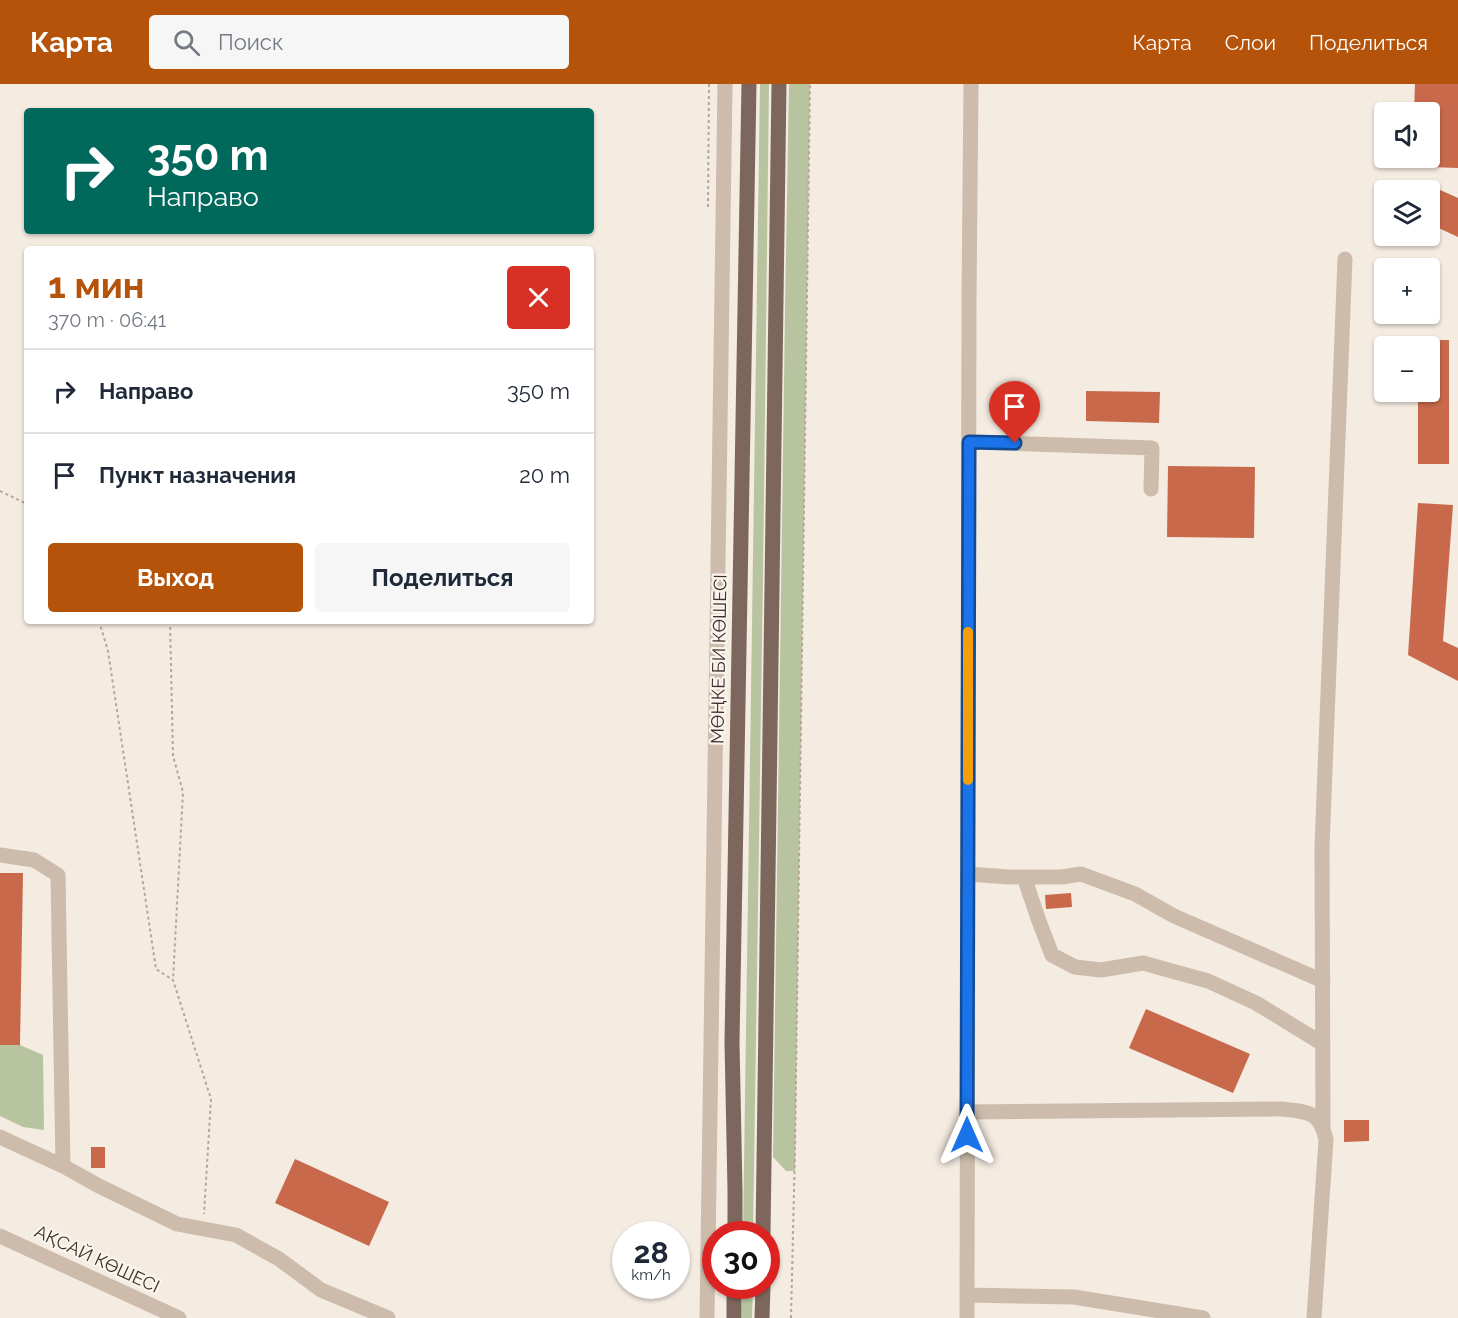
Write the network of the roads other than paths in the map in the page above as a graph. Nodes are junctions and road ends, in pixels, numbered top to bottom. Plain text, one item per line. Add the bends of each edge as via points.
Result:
1 (725, 84) edge
2 (749, 84) edge
3 (779, 84) edge
4 (971, 84) edge
5 (1345, 259) dead end
6 (969, 442) junction
7 (1151, 489) dead end
8 (0, 855) edge
9 (968, 874) junction
10 (1024, 877) junction
11 (1323, 981) junction
12 (1323, 1044) junction
13 (967, 1112) junction
14 (1323, 1127) junction
15 (0, 1137) edge
16 (63, 1166) junction
17 (735, 1221) edge
18 (763, 1221) edge
19 (0, 1236) edge
20 (967, 1295) junction
21 (734, 1299) edge
22 (762, 1299) edge
23 (179, 1318) edge
24 (388, 1318) edge
25 (706, 1318) edge
26 (734, 1318) edge
27 (762, 1318) edge
28 (967, 1318) edge
29 (1203, 1318) edge
30 (1314, 1318) edge

1 - 25 street
2 - 17 main road, МӨҢКЕ БИ КӨШЕСІ via 732,1042
3 - 18 main road
4 - 6 street
5 - 11 street via 1322,847
6 - 7 street via 1152,448
6 - 9 street
8 - 16 street via 34,860 58,875
9 - 10 street
9 - 13 street
10 - 11 street via 1081,874 1136,894 1174,916
10 - 12 street via 1052,955 1075,968 1101,970 1143,963 1208,981 1256,1003
11 - 12 street
12 - 14 street
13 - 14 street via 1282,1109 1307,1112
13 - 20 street
14 - 30 street via 1326,1140
15 - 16 street
16 - 24 street via 177,1224 236,1235 279,1259 321,1290
19 - 23 street, АҚСАЙ КӨШЕСІ
20 - 28 street
20 - 29 street via 1074,1297
21 - 26 main road
22 - 27 main road

